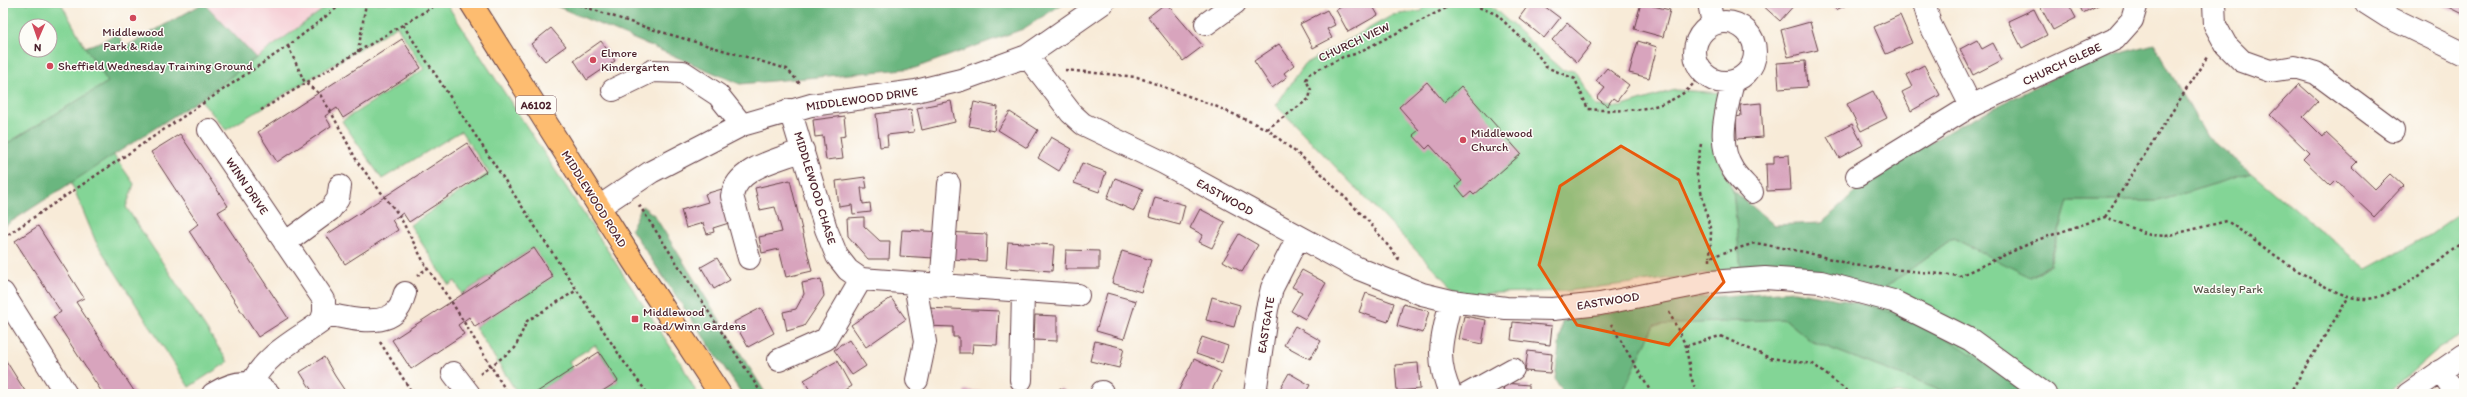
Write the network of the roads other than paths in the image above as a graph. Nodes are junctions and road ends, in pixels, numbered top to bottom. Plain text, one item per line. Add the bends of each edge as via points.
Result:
1 (471, 3) edge
2 (1103, 3) edge
3 (1235, 3) edge
4 (1709, 3) edge
5 (1924, 3) edge
6 (2137, 3) edge
7 (2214, 3) edge
8 (2366, 3) edge
9 (1206, 24) dead end
10 (1713, 24) junction
11 (2464, 54) edge
12 (1027, 56) junction
13 (1733, 82) junction
14 (613, 90) dead end
15 (1971, 106) junction
16 (800, 108) junction
17 (742, 125) junction
18 (209, 130) dead end
19 (2393, 130) dead end
20 (803, 150) junction
21 (1857, 176) dead end
22 (950, 184) dead end
23 (340, 186) dead end
24 (1752, 192) dead end
25 (599, 207) junction
26 (1298, 237) junction
27 (285, 243) junction
28 (749, 258) dead end
29 (861, 278) junction
30 (915, 284) junction
31 (941, 286) junction
32 (1023, 292) junction
33 (3, 293) edge
34 (405, 293) dead end
35 (1078, 295) dead end
36 (1451, 301) junction
37 (324, 312) junction
38 (2464, 355) edge
39 (780, 360) dead end
40 (1513, 369) dead end
41 (2440, 371) junction
42 (917, 380) dead end
43 (1021, 380) dead end
44 (261, 389) edge
45 (66, 394) edge
46 (213, 394) edge
47 (720, 394) edge
48 (1255, 394) edge
49 (1452, 394) edge
50 (1468, 394) edge
51 (2045, 394) edge
52 (2408, 394) edge
53 (2456, 394) edge

1 - 25 main road, MIDDLEWOOD ROAD / A6102
2 - 12 street, MIDDLEWOOD DRIVE
3 - 9 street
4 - 10 street
5 - 15 street via 1930,24
6 - 15 street, CHURCH GLEBE via 2132,20 2115,39
7 - 19 street via 2216,25 2226,46 2242,61 2270,71 2296,67 2316,73
8 - 11 street via 2388,17
10 - 13 street via 1699,37 1695,47 1697,64 1703,73 1714,81
10 - 13 street via 1737,24 1752,38 1755,48 1753,66 1748,73
12 - 16 street, MIDDLEWOOD DRIVE via 961,80 916,91
12 - 26 street, EASTWOOD via 1071,113 1083,124 1164,163
13 - 24 street via 1724,121 1726,156 1733,171
14 - 17 street via 652,71 682,72 718,95
15 - 21 street, CHURCH GLEBE
16 - 17 street, MIDDLEWOOD DRIVE
16 - 20 street, MIDDLEWOOD CHASE
17 - 25 street, MIDDLEWOOD DRIVE via 651,172
18 - 27 street, WINN DRIVE
20 - 28 street via 748,172 733,188 732,196
20 - 29 street, MIDDLEWOOD CHASE via 826,229 837,256 848,270
22 - 31 street
23 - 27 street via 338,199 330,210
25 - 47 main road, MIDDLEWOOD ROAD / A6102
26 - 36 street, EASTWOOD via 1357,268 1422,294
26 - 48 street, EASTGATE via 1272,288
27 - 37 street, WINN DRIVE via 324,300
29 - 30 street
29 - 39 street via 826,339
30 - 31 street
30 - 42 street via 925,342
31 - 32 street
32 - 35 street
32 - 43 street
33 - 45 street
34 - 37 street via 399,308 377,320 346,319
36 - 49 street via 1441,340 1440,357 1444,379
36 - 51 street, EASTWOOD via 1526,309 1553,309 1600,304 1710,282 1765,278 1821,282 1893,300 1971,340
37 - 44 street via 321,322 268,359 258,370
38 - 41 street
40 - 50 street
41 - 52 street
41 - 53 street
44 - 46 street via 238,383

